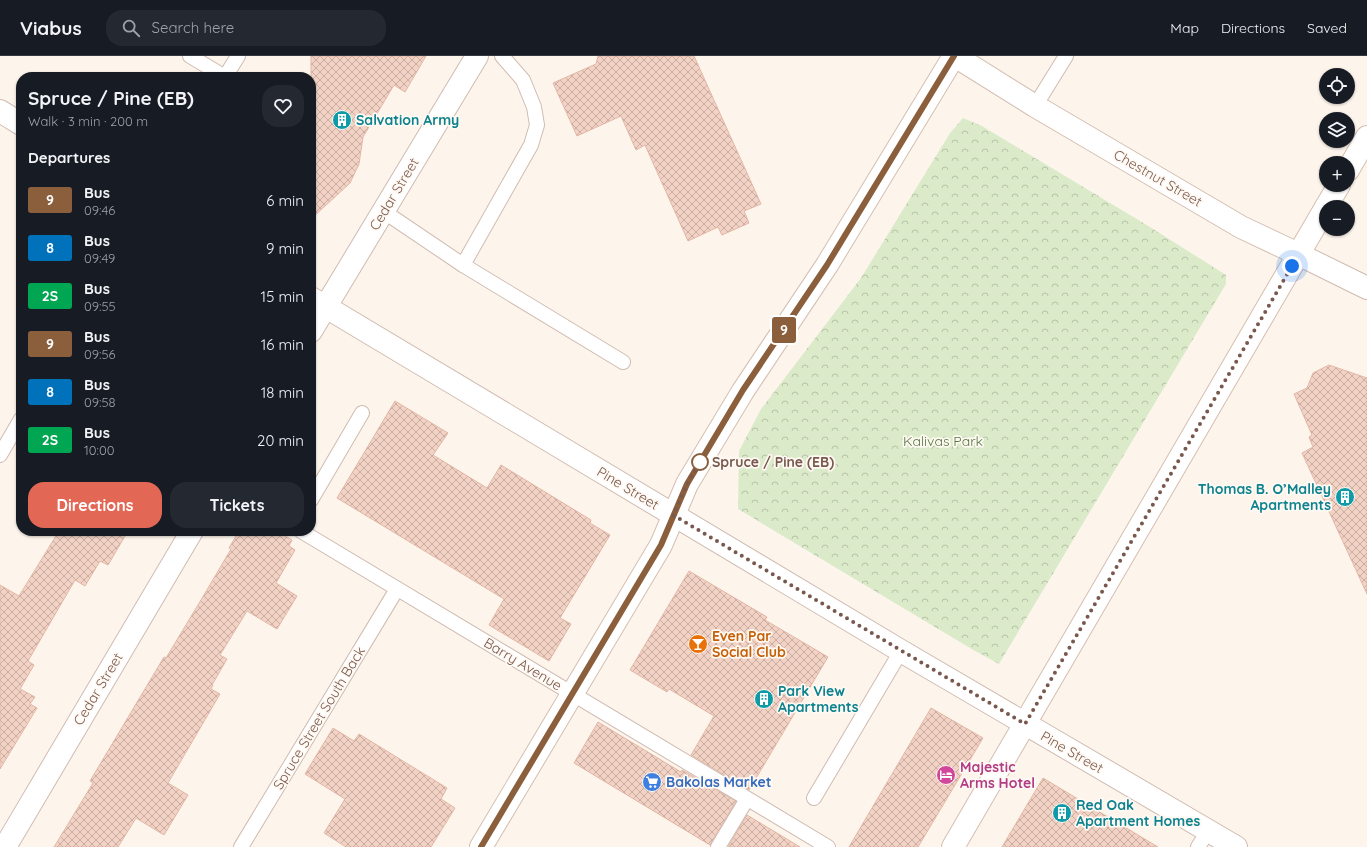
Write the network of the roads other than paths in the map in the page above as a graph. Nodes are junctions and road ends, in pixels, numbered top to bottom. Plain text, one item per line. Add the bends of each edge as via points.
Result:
1 (190, 56) edge
2 (238, 56) edge
3 (476, 56) edge
4 (502, 56) edge
5 (954, 56) edge
6 (1066, 56) edge
7 (217, 72) edge
8 (228, 72) edge
9 (1035, 106) junction
10 (0, 111) edge
11 (16, 121) edge
12 (1367, 137) edge
13 (1355, 158) edge
14 (383, 212) junction
15 (1319, 219) edge
16 (1298, 254) junction
17 (463, 265) junction
18 (1367, 288) edge
19 (318, 303) edge
20 (623, 362) dead end
21 (362, 413) dead end
22 (16, 428) edge
23 (0, 455) edge
24 (316, 491) edge
25 (673, 515) junction
26 (189, 536) edge
27 (309, 536) edge
28 (397, 589) junction
29 (901, 651) junction
30 (572, 694) junction
31 (1025, 724) junction
32 (747, 798) junction
33 (814, 798) dead end
34 (5, 837) edge
35 (1203, 839) edge
36 (241, 847) edge
37 (481, 847) edge
38 (718, 847) edge
39 (828, 847) edge
40 (953, 847) edge
41 (1236, 847) edge

1 - 7 lane
2 - 8 lane
3 - 14 street, Cedar Street
4 - 17 lane via 523,80 534,107 537,125 531,145
5 - 9 street, Chestnut Street
5 - 25 street via 827,265 743,390 687,484
6 - 9 lane
9 - 16 street, Chestnut Street via 1241,227
10 - 11 street
12 - 13 street
14 - 17 lane
14 - 19 street, Cedar Street
15 - 16 street
16 - 18 street, Chestnut Street
16 - 31 street
17 - 20 lane
19 - 25 street, Pine Street
21 - 24 lane
22 - 23 lane
25 - 29 street, Pine Street
25 - 30 street via 661,545
26 - 34 street, Cedar Street
27 - 28 lane, Barry Avenue
28 - 30 lane, Barry Avenue
28 - 36 lane, Spruce Street South Back
29 - 31 street, Pine Street
29 - 33 lane
30 - 32 lane, Barry Avenue
30 - 37 street
31 - 35 street, Pine Street
31 - 40 street
32 - 38 lane
32 - 39 lane, Barry Avenue
35 - 41 street, Pine Street

